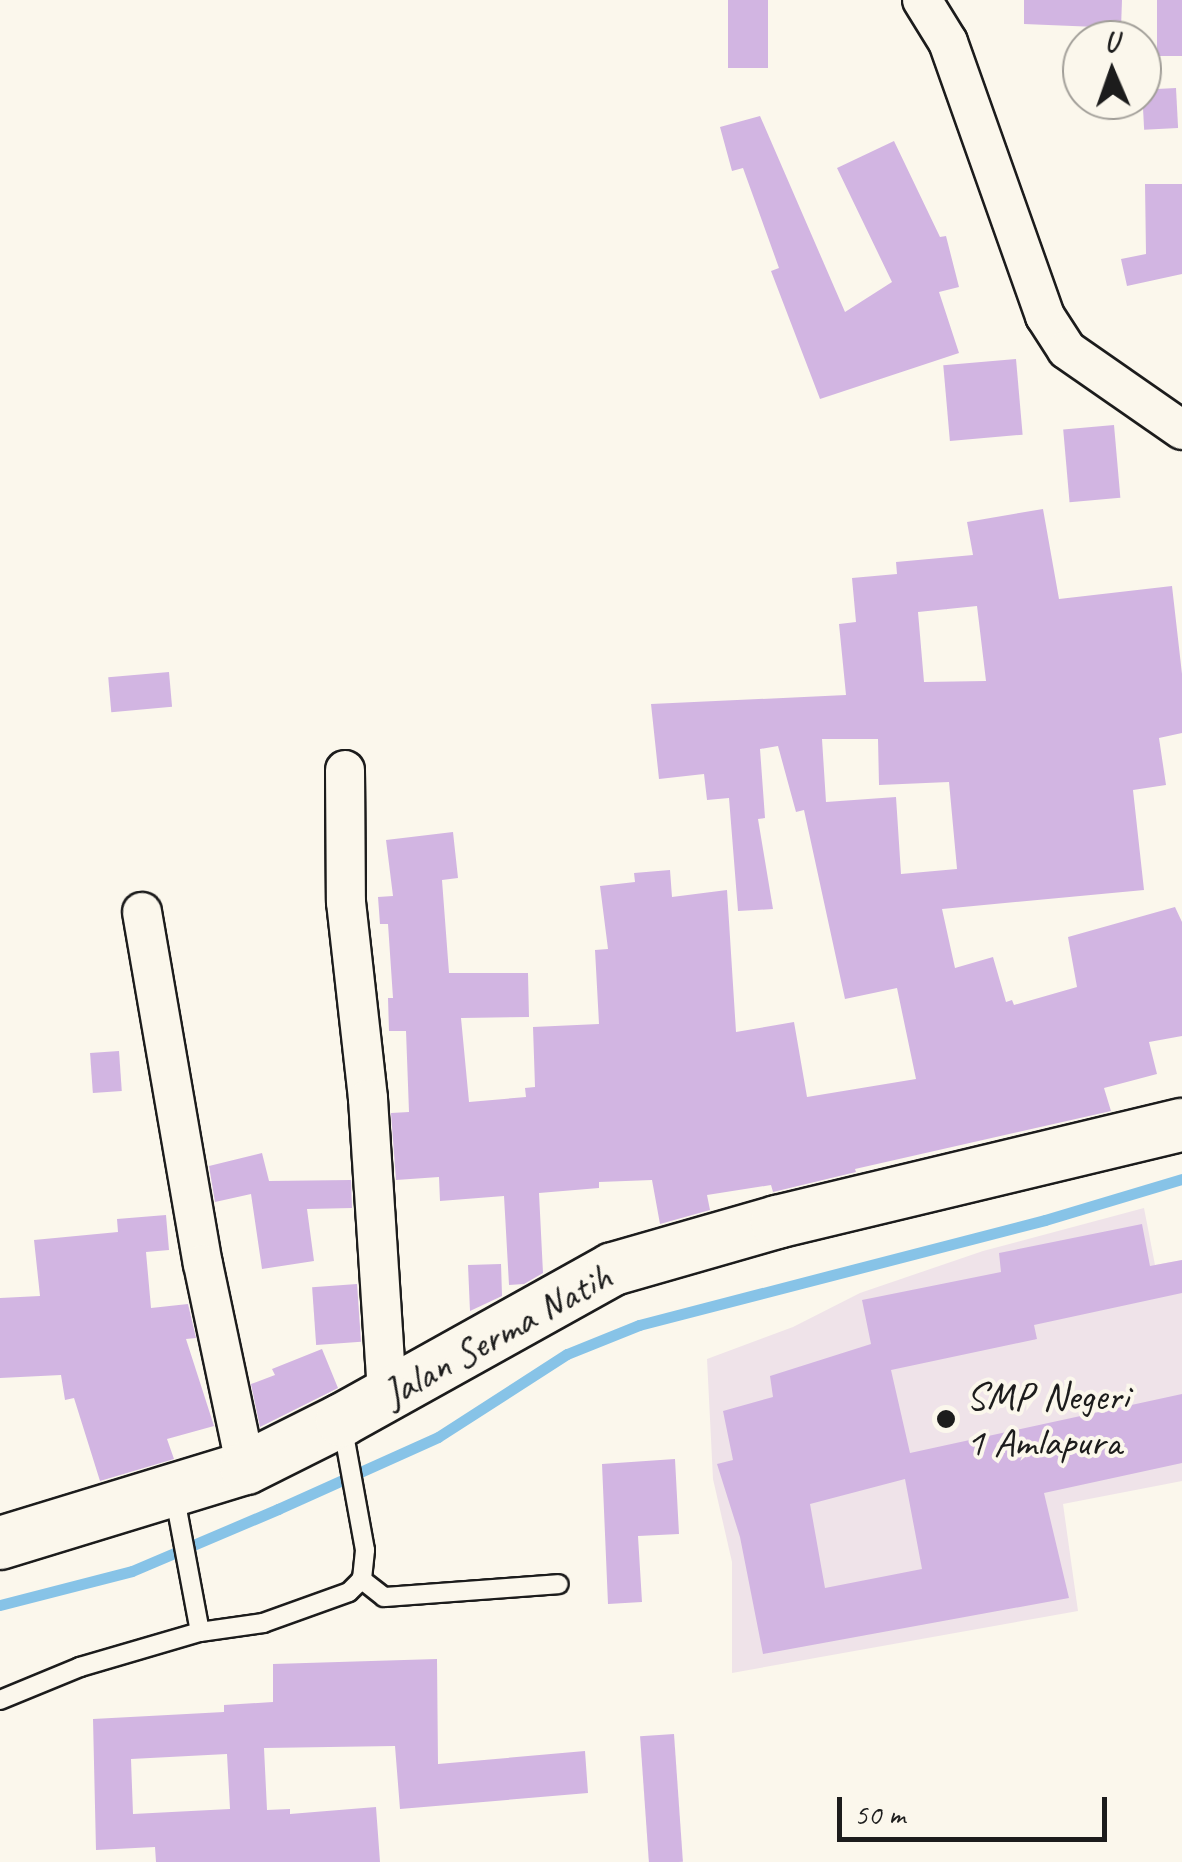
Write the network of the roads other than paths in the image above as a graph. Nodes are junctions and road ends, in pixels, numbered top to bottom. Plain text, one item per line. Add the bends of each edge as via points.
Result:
1 (922, 0) edge
2 (1182, 430) edge
3 (345, 770) dead end
4 (142, 912) dead end
5 (1182, 1125) edge
6 (387, 1394) junction
7 (347, 1442) junction
8 (246, 1468) junction
9 (179, 1517) junction
10 (0, 1542) edge
11 (361, 1578) junction
12 (558, 1584) dead end
13 (200, 1632) junction
14 (0, 1700) edge

1 - 2 street via 948,42 1045,316 1067,350
3 - 6 street via 346,902 368,1099
4 - 8 street
5 - 6 street, Jalan Serma Natih via 613,1268
6 - 7 street, Jalan Serma Natih
7 - 8 street, Jalan Serma Natih
7 - 11 lane via 365,1550
8 - 9 street, Jalan Serma Natih
9 - 10 street, Jalan Serma Natih
9 - 13 lane
11 - 12 lane via 384,1597
11 - 13 lane via 349,1592 281,1616
13 - 14 lane via 80,1667

